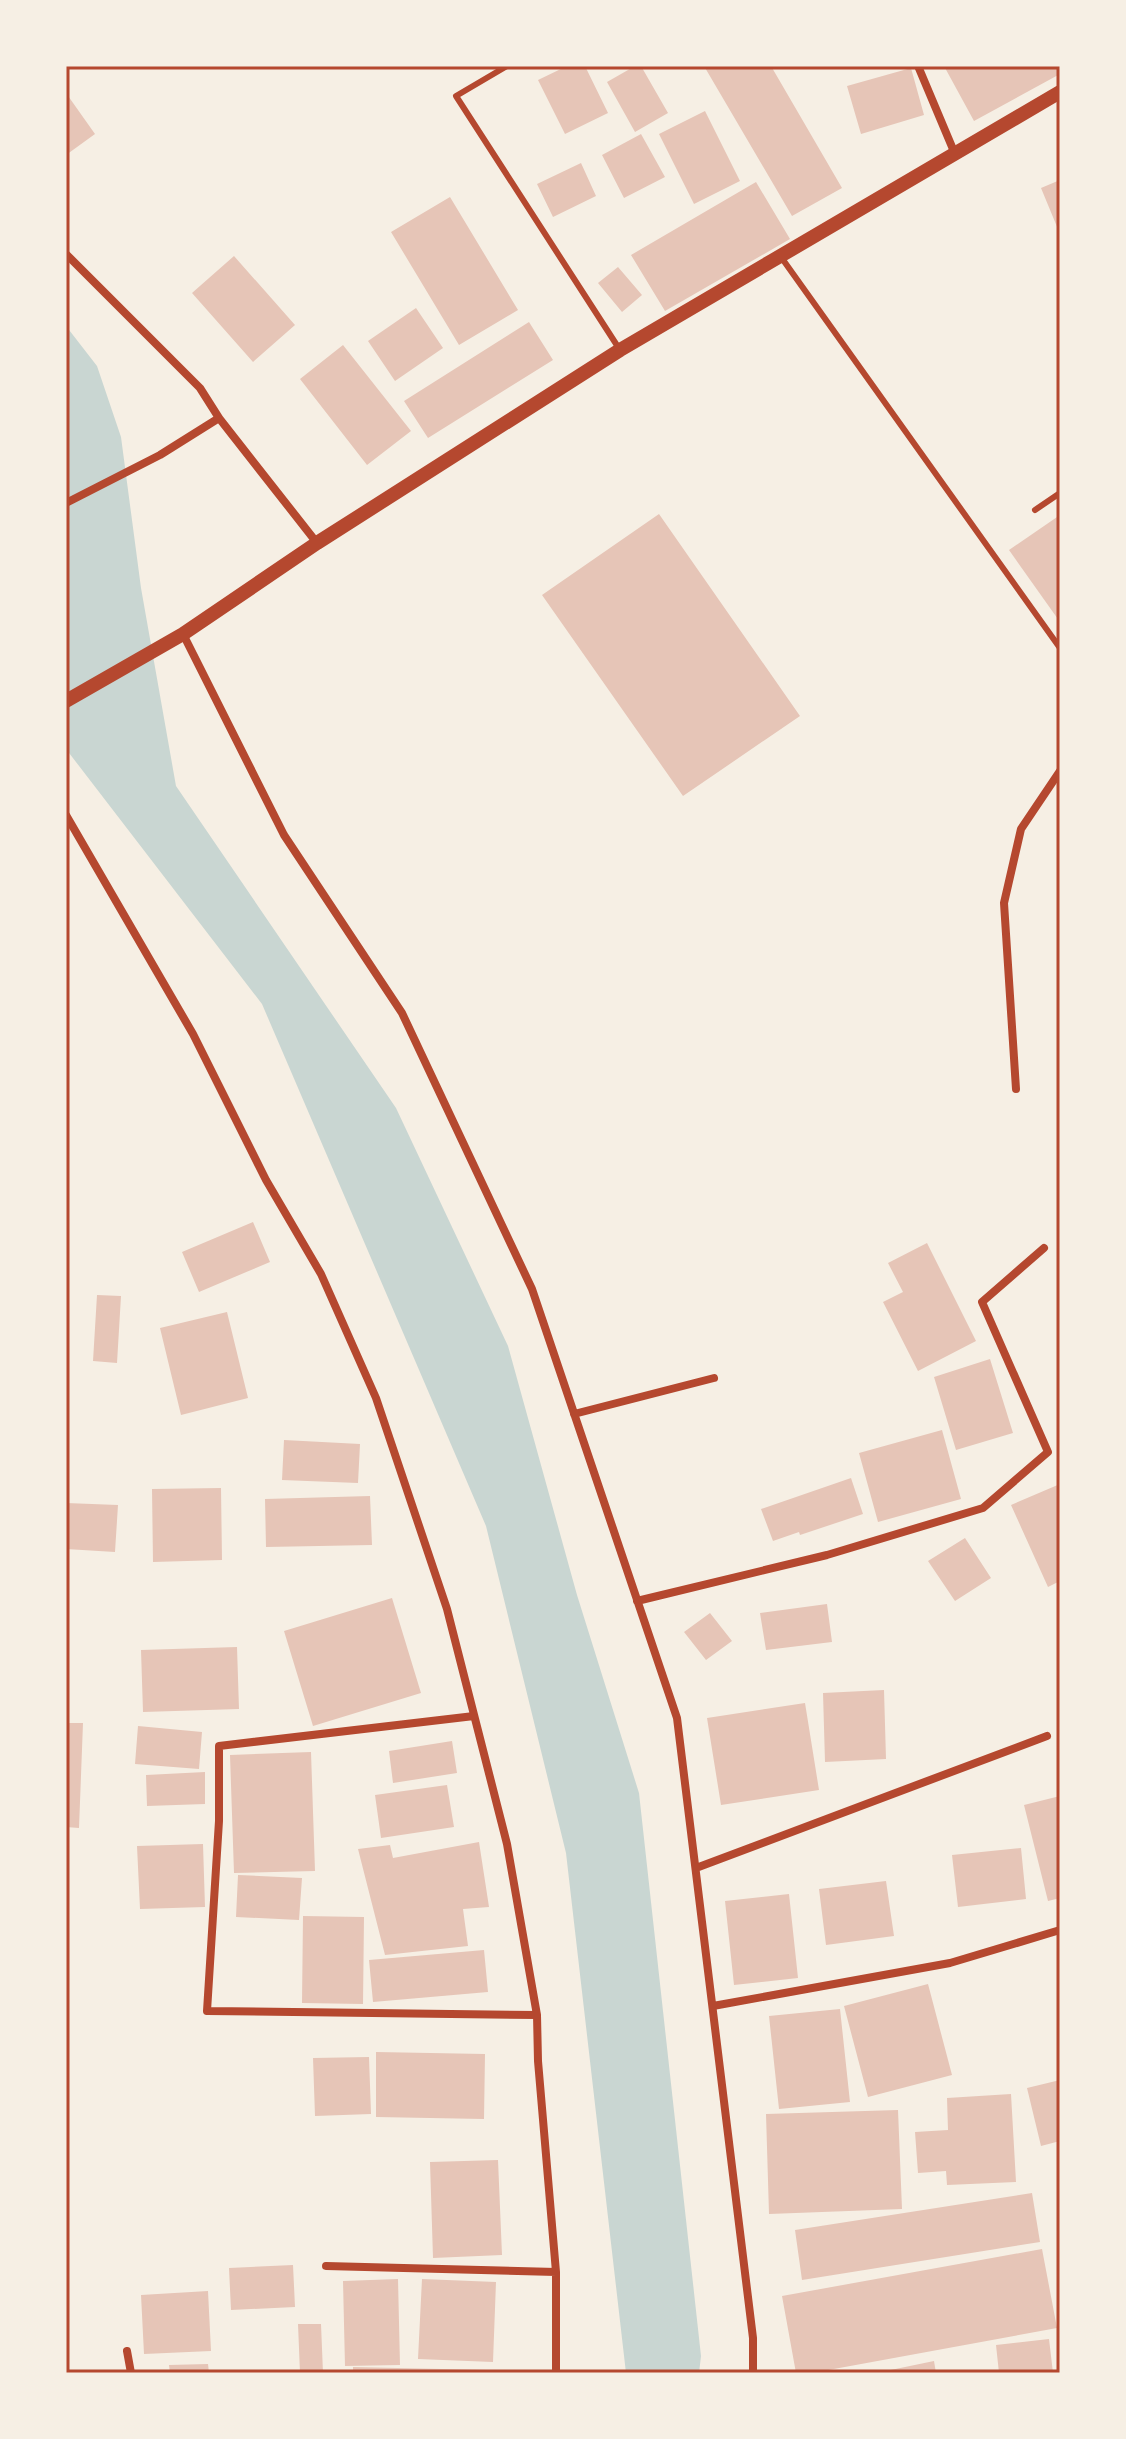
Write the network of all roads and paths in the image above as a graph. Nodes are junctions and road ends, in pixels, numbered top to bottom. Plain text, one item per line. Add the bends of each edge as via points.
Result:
1 (507, 66) edge
2 (918, 66) edge
3 (1060, 92) edge
4 (955, 154) junction
5 (66, 254) edge
6 (781, 257) junction
7 (620, 350) junction
8 (219, 418) junction
9 (1060, 493) edge
10 (66, 503) edge
11 (1035, 510) dead end
12 (317, 543) junction
13 (183, 634) junction
14 (1060, 648) edge
15 (66, 701) edge
16 (1060, 771) edge
17 (66, 815) edge
18 (1016, 1089) dead end
19 (1044, 1248) dead end
20 (714, 1378) dead end
21 (574, 1414) junction
22 (637, 1601) junction
23 (474, 1716) junction
24 (1047, 1736) dead end
25 (696, 1868) junction
26 (1060, 1930) edge
27 (713, 2006) junction
28 (537, 2015) junction
29 (326, 2266) dead end
30 (556, 2272) junction
31 (127, 2351) dead end
32 (131, 2373) edge
33 (556, 2373) edge
34 (753, 2373) edge

1 - 7 lane via 456,96
2 - 4 street
3 - 4 street
4 - 6 street
5 - 8 street via 200,388
6 - 7 street
6 - 14 lane
7 - 12 street
8 - 10 street
8 - 12 street
9 - 11 lane
12 - 13 street
13 - 15 street
13 - 21 street via 284,835 402,1013 532,1289
16 - 18 street via 1021,829 1004,903
17 - 23 street via 193,1034 266,1180 321,1274 376,1398 447,1609
19 - 22 street via 982,1302 1048,1452 983,1508 827,1555
20 - 21 street
21 - 22 street
22 - 25 street via 677,1718
23 - 28 street via 507,1844
23 - 28 street via 219,1746 207,2011
24 - 25 street
25 - 27 street
26 - 27 street via 950,1963
27 - 34 street
28 - 30 street
29 - 30 street
30 - 33 street
31 - 32 street

